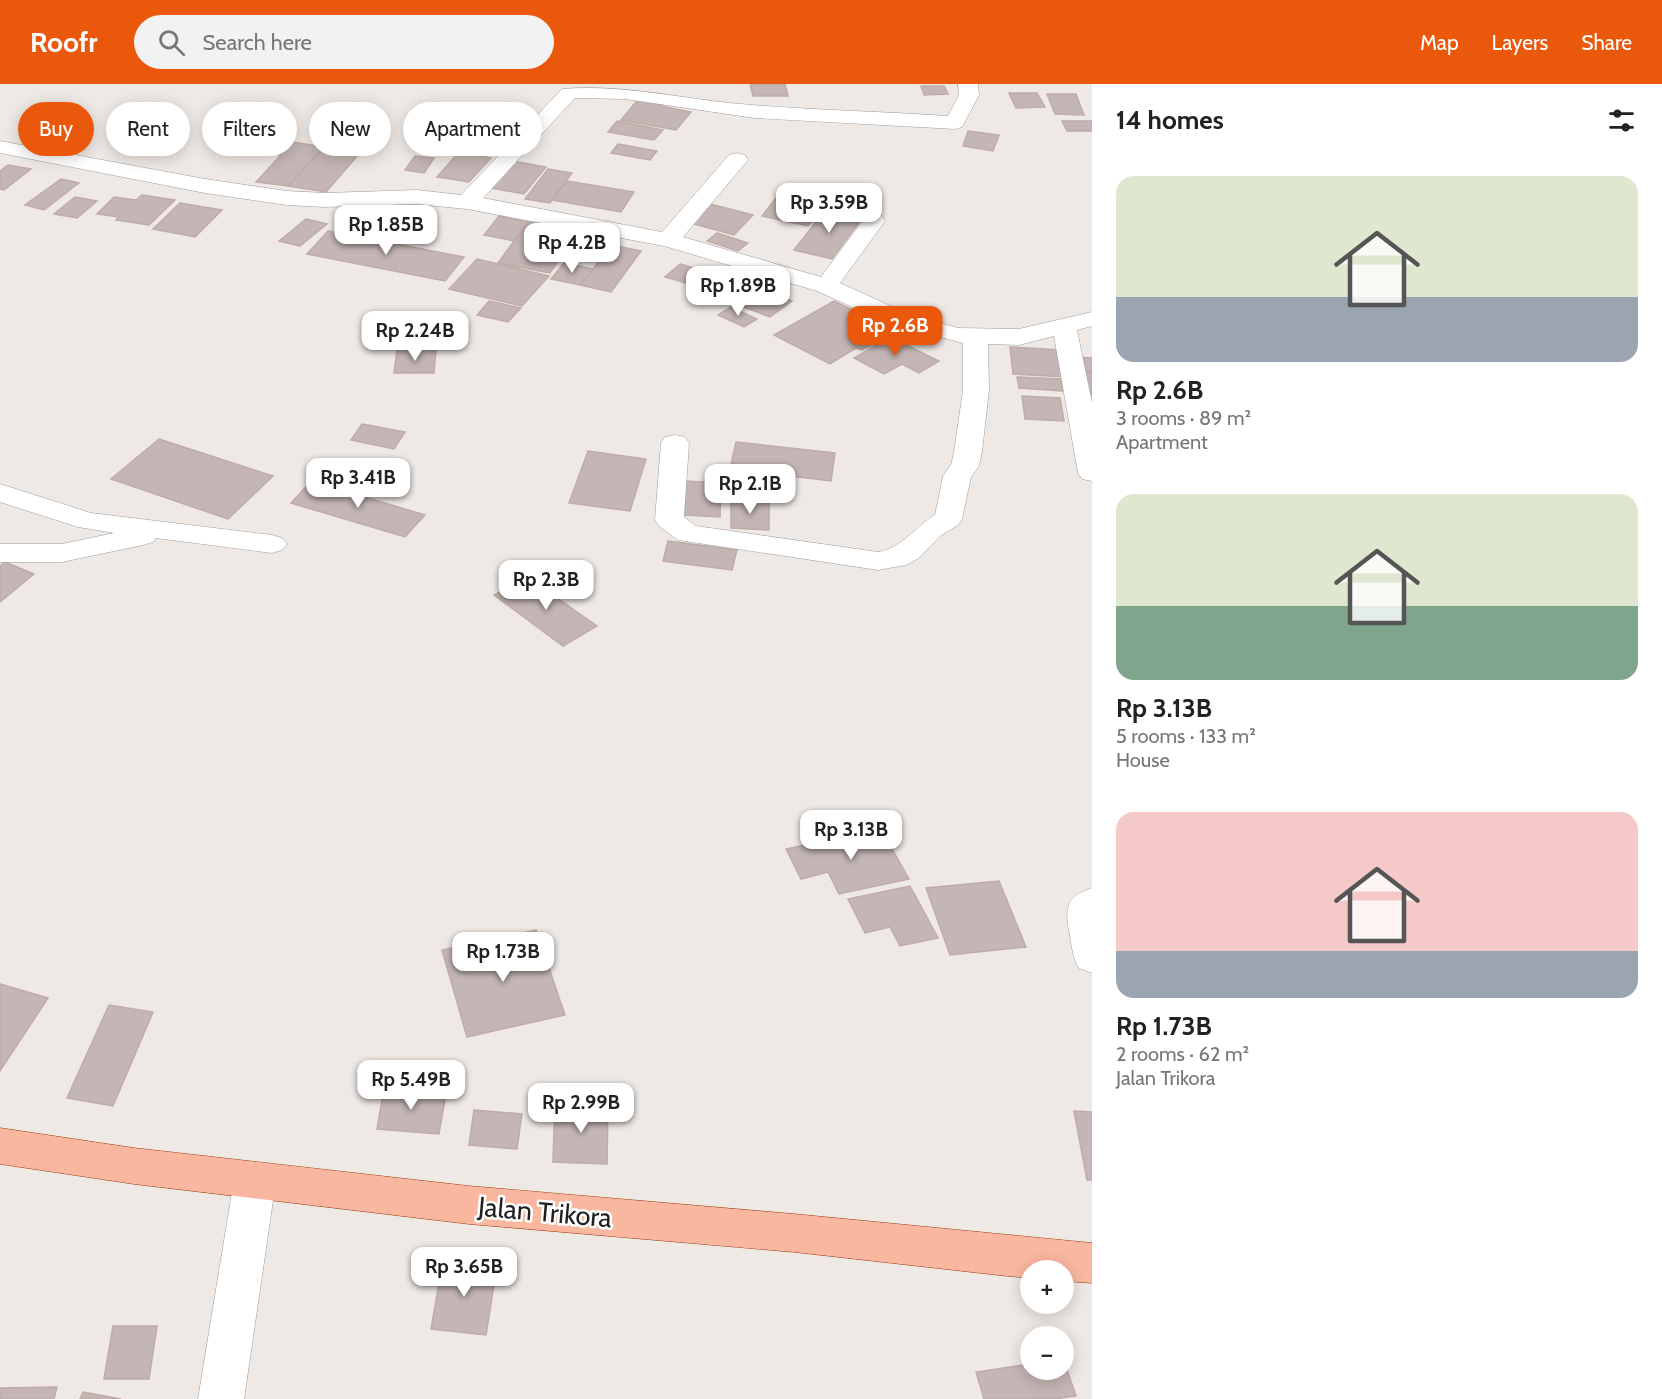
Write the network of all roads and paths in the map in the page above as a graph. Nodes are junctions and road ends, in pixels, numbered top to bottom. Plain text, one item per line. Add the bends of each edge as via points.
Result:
1 (968, 84) edge
2 (0, 147) edge
3 (737, 160) dead end
4 (467, 202) junction
5 (874, 221) dead end
6 (668, 240) junction
7 (826, 286) junction
8 (1092, 319) edge
9 (1064, 325) junction
10 (975, 335) junction
11 (675, 444) dead end
12 (1092, 473) edge
13 (0, 493) edge
14 (166, 531) junction
15 (272, 544) dead end
16 (0, 553) edge
17 (1092, 902) edge
18 (1092, 958) edge
19 (0, 1146) edge
20 (255, 1180) junction
21 (1092, 1263) edge
22 (220, 1399) edge

1 - 4 street via 969,95 955,123 726,109 610,89 580,88 569,93
2 - 4 street via 287,198 417,197
3 - 6 street
4 - 6 street
5 - 7 street
6 - 7 street
7 - 10 street via 899,319 957,335
8 - 9 street
9 - 10 street via 1019,337
9 - 12 street
10 - 11 street via 976,390 968,452 965,466 957,476 948,519 896,558 878,561 688,534 669,520
13 - 14 street via 88,521
14 - 15 street
14 - 16 street via 62,553
17 - 18 street via 1084,914
19 - 20 main road, Jalan Trikora
20 - 21 main road, Jalan Trikora via 469,1205
20 - 22 street

